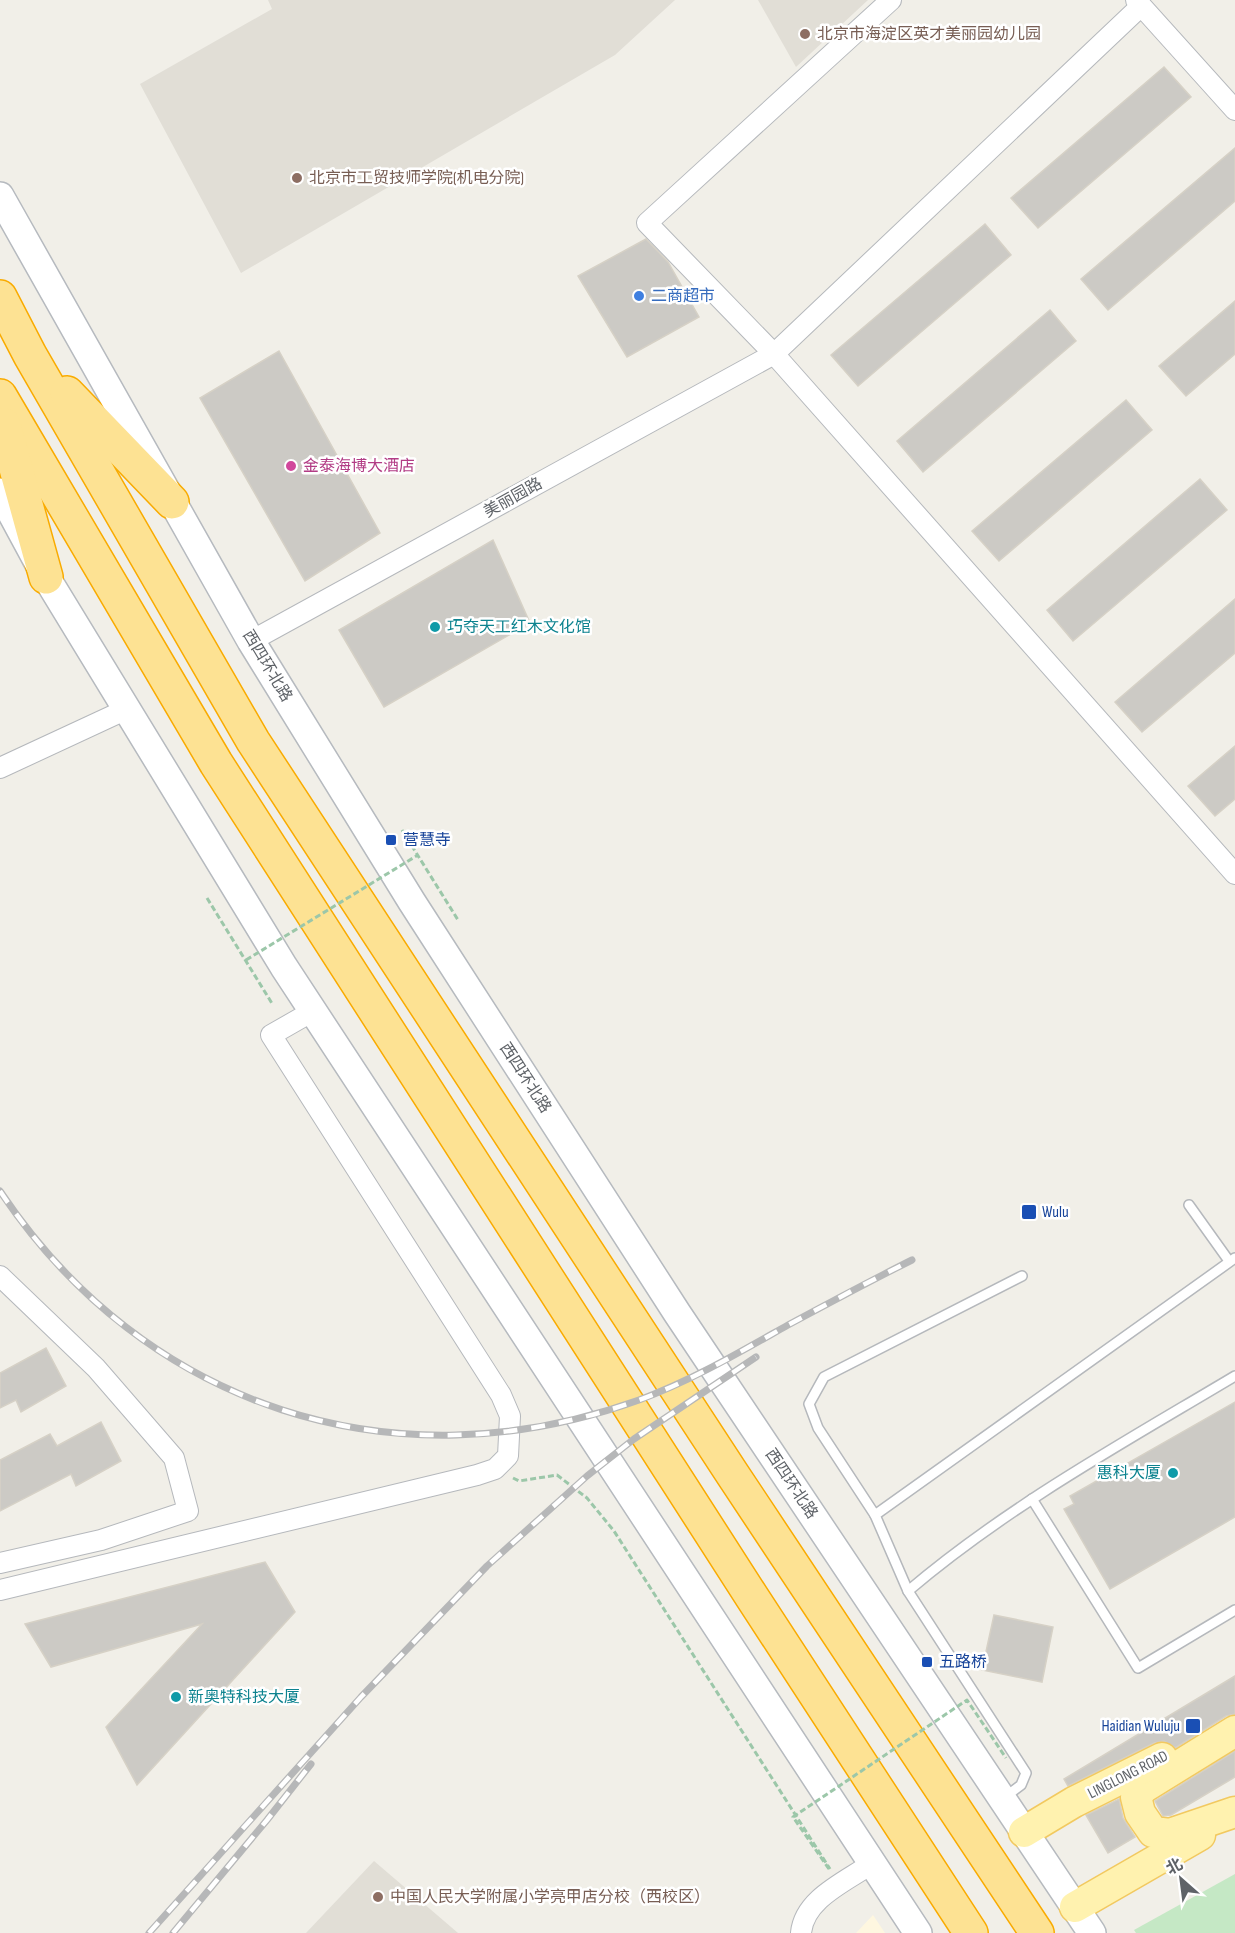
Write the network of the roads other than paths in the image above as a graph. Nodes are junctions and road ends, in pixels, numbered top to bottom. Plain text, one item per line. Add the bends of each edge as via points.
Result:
1 (891, 0) edge
2 (1138, 3) edge
3 (1235, 110) edge
4 (0, 196) edge
5 (0, 297) edge
6 (774, 354) junction
7 (30, 355) junction
8 (0, 396) edge
9 (0, 412) edge
10 (0, 492) edge
11 (172, 502) junction
12 (46, 577) junction
13 (251, 641) junction
14 (127, 709) junction
15 (0, 768) edge
16 (1235, 874) edge
17 (313, 1011) junction
18 (1189, 1205) dead end
19 (1232, 1259) edge
20 (0, 1276) edge
21 (1022, 1276) dead end
22 (1235, 1376) edge
23 (1032, 1499) junction
24 (875, 1515) junction
25 (0, 1563) edge
26 (0, 1590) edge
27 (908, 1591) junction
28 (1235, 1610) edge
29 (1235, 1724) edge
30 (1235, 1731) edge
31 (1003, 1798) junction
32 (1235, 1813) edge
33 (1024, 1832) junction
34 (871, 1864) junction
35 (1075, 1907) junction
36 (801, 1933) edge
37 (918, 1933) edge
38 (971, 1933) edge
39 (1037, 1933) edge
40 (1092, 1933) edge

1 - 6 street via 647,224
2 - 3 street
2 - 6 street, 美丽园路
4 - 11 street, 西四环北路
5 - 7 highway
6 - 13 street, 美丽园路
6 - 16 street
7 - 11 highway
7 - 39 highway via 253,741
8 - 38 highway via 216,763
9 - 12 highway
10 - 12 street
11 - 13 street, 西四环北路
12 - 14 street
13 - 31 street, 西四环北路 via 412,902 677,1313
14 - 15 street
14 - 17 street
17 - 26 street via 271,1035 501,1395 510,1416 508,1456 495,1469
17 - 34 street
18 - 19 lane
19 - 24 lane
20 - 25 street via 96,1368 174,1458 188,1511 100,1540
21 - 24 lane via 824,1377 809,1404 818,1428
22 - 23 lane
23 - 27 lane
23 - 28 lane via 1138,1668
24 - 27 lane
27 - 31 lane via 1026,1773 1021,1785
29 - 33 main road, LINGLONG ROAD via 1074,1802
30 - 32 main road via 1143,1788 1136,1797 1140,1813 1153,1832 1170,1834
31 - 33 street, 西四环北路
32 - 35 main road
33 - 35 street, 西四环北路
34 - 36 street via 811,1905
34 - 37 street
35 - 40 street, 西四环北路

